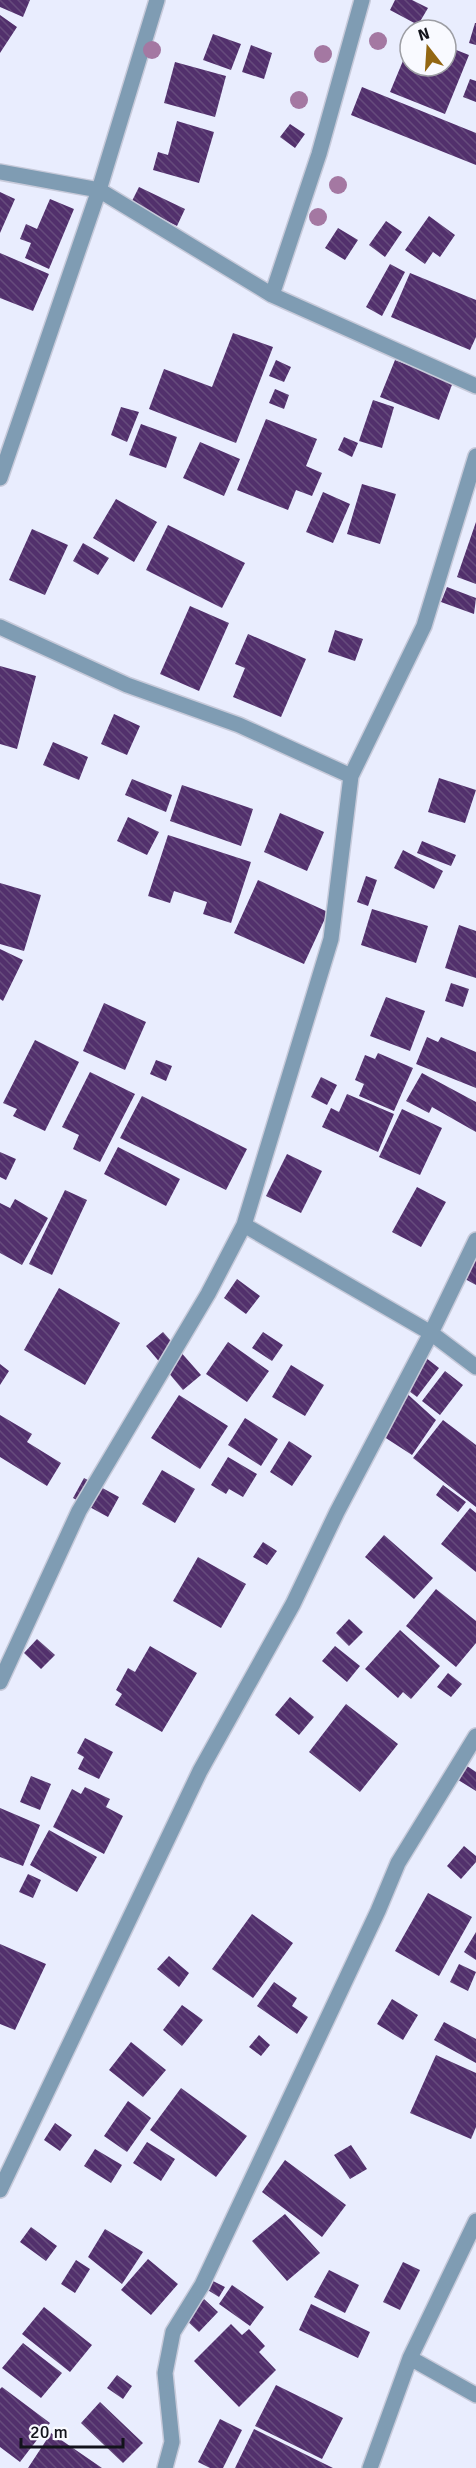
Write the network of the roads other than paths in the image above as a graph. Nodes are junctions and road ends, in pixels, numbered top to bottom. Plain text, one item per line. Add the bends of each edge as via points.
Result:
1 (157, 0) edge
2 (362, 0) edge
3 (0, 172) edge
4 (99, 190) junction
5 (272, 294) junction
6 (476, 386) edge
7 (476, 456) edge
8 (0, 478) edge
9 (0, 627) edge
10 (351, 776) junction
11 (244, 1225) junction
12 (476, 1240) edge
13 (432, 1333) junction
14 (476, 1367) edge
15 (0, 1682) edge
16 (476, 1736) edge
17 (0, 2190) edge
18 (476, 2221) edge
19 (410, 2358) junction
20 (476, 2395) edge
21 (165, 2468) edge
22 (370, 2468) edge

1 - 4 street
2 - 5 street via 320,154
3 - 4 street
4 - 5 street
4 - 8 street
5 - 6 street
7 - 10 street via 424,626
9 - 10 street via 127,685 239,725
10 - 11 street via 331,939
11 - 13 street
11 - 15 street via 208,1294 79,1511
12 - 13 street
13 - 14 street
13 - 17 street via 293,1604 200,1771
16 - 21 street via 398,1863 202,2285 173,2332 165,2373 172,2442
18 - 19 street
19 - 20 street
19 - 22 street

